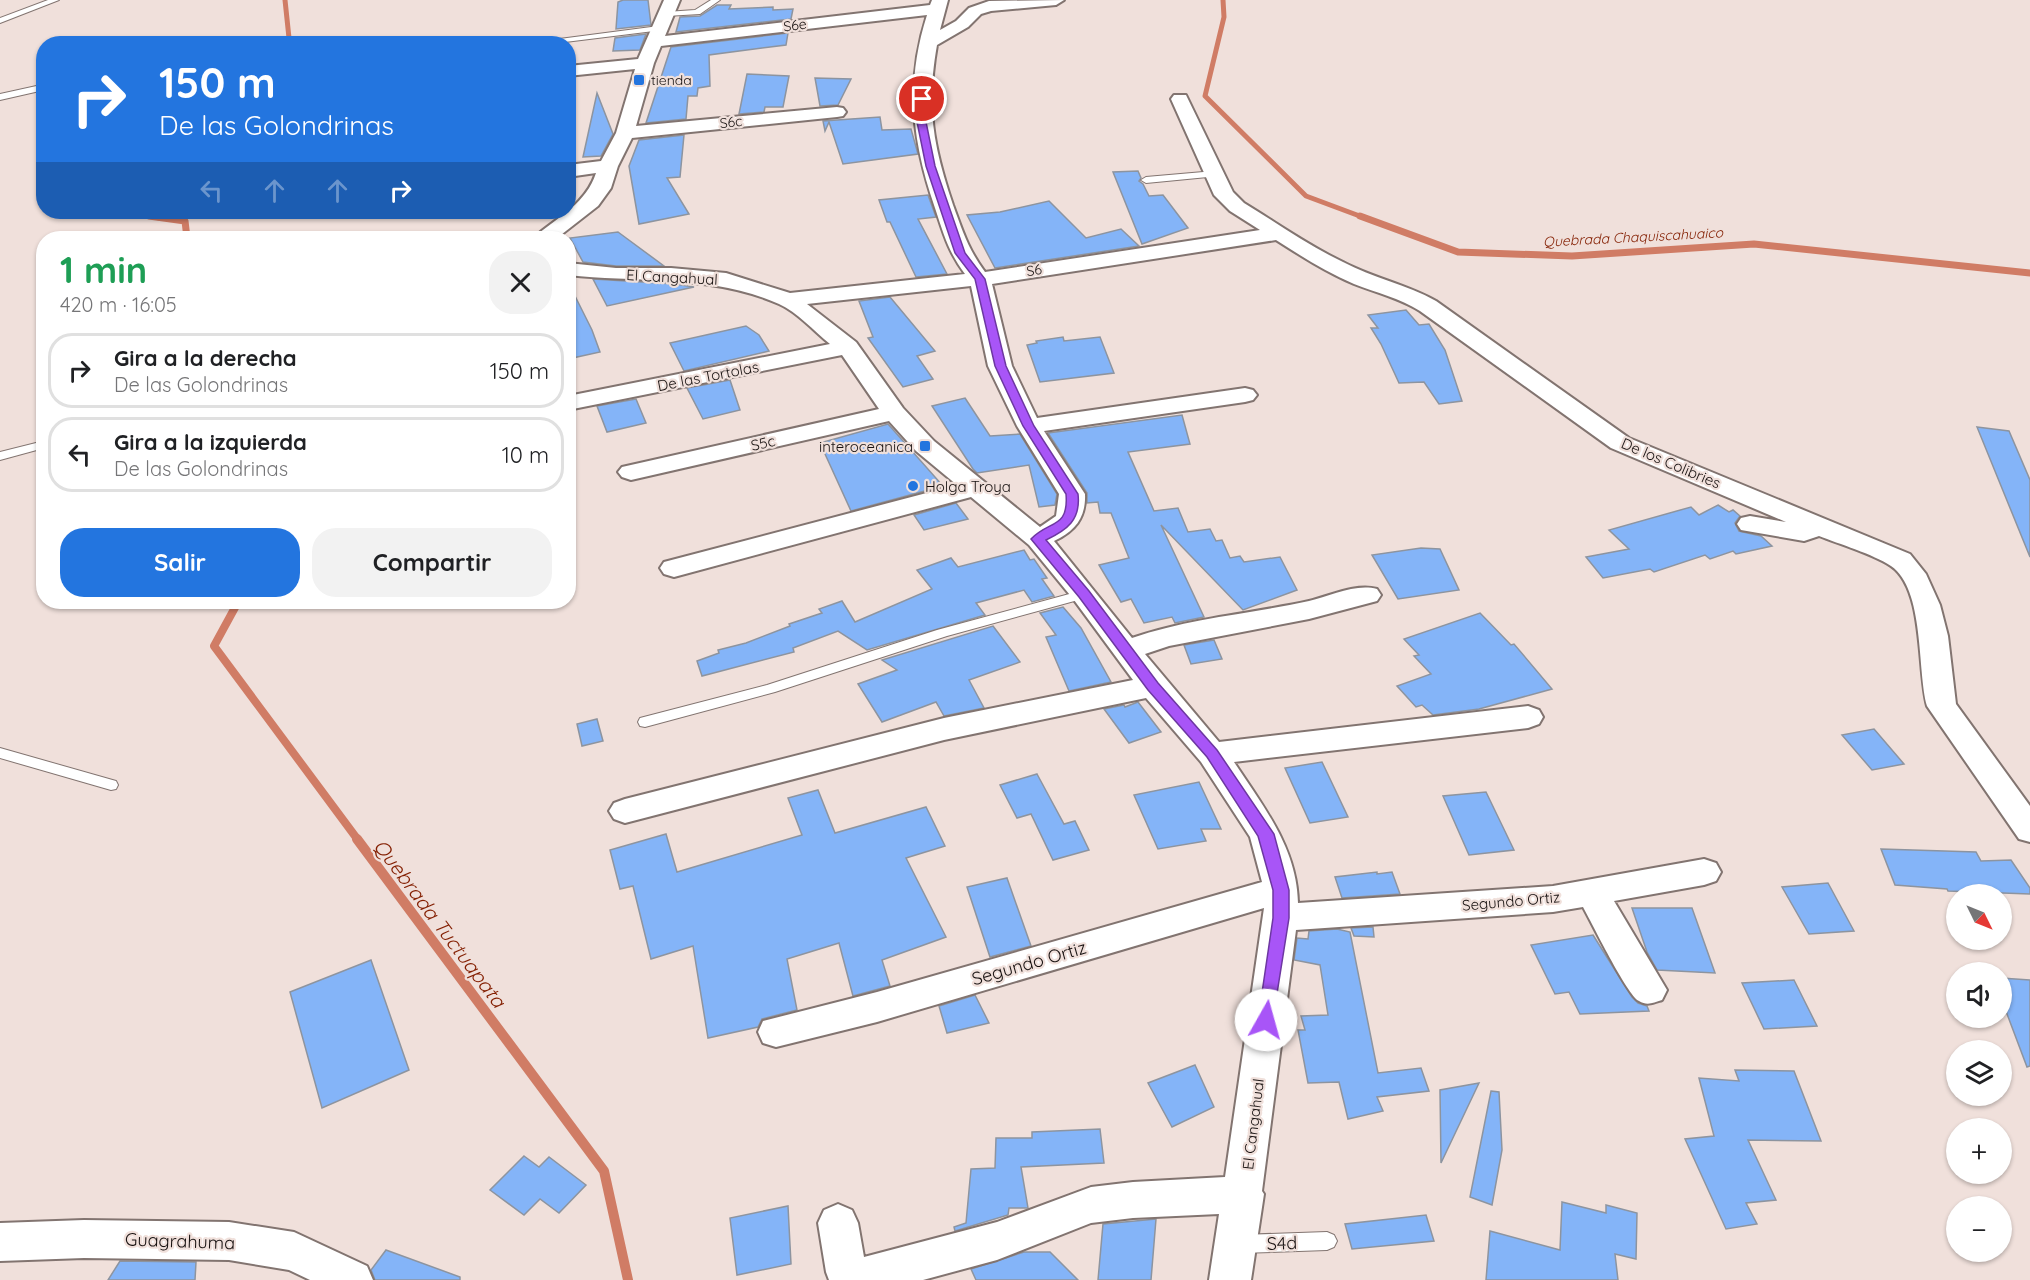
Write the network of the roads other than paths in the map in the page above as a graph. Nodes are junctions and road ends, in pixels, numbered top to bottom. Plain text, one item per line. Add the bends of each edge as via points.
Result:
1 (55, 0) edge
2 (716, 0) edge
3 (1056, 0) edge
4 (938, 5) edge
5 (0, 21) edge
6 (663, 21) edge
7 (573, 36) edge
8 (929, 43) junction
9 (645, 63) junction
10 (576, 70) edge
11 (36, 89) edge
12 (0, 97) edge
13 (1180, 99) dead end
14 (837, 112) dead end
15 (625, 133) junction
16 (608, 166) junction
17 (576, 170) edge
18 (1215, 174) junction
19 (1146, 180) dead end
20 (576, 214) edge
21 (569, 219) edge
22 (554, 231) edge
23 (1279, 233) junction
24 (576, 270) edge
25 (616, 274) junction
26 (980, 279) junction
27 (576, 284) edge
28 (788, 300) junction
29 (848, 347) junction
30 (1245, 395) dead end
31 (576, 401) edge
32 (894, 413) junction
33 (1029, 426) junction
34 (36, 446) edge
35 (0, 456) edge
36 (631, 472) dead end
37 (976, 488) junction
38 (1750, 524) dead end
39 (1821, 527) junction
40 (1038, 539) junction
41 (674, 568) dead end
42 (1084, 594) junction
43 (1367, 595) dead end
44 (1125, 651) junction
45 (1153, 686) junction
46 (1528, 717) dead end
47 (645, 722) dead end
48 (0, 753) edge
49 (1212, 754) junction
50 (111, 785) dead end
51 (625, 811) dead end
52 (2030, 830) edge
53 (1704, 872) dead end
54 (1592, 892) junction
55 (1281, 904) junction
56 (1649, 990) dead end
57 (776, 1032) dead end
58 (1244, 1194) junction
59 (838, 1223) dead end
60 (1327, 1241) dead end
61 (0, 1242) edge
62 (1236, 1244) junction
63 (352, 1280) edge
64 (1230, 1280) edge

1 - 5 lane
2 - 6 lane via 697,12
3 - 8 street via 989,6 975,11 963,24
4 - 6 street, S6e
4 - 8 street
6 - 7 lane
6 - 9 street
8 - 26 street via 922,122 930,166 960,253
9 - 10 street
9 - 15 street
11 - 12 lane
13 - 18 street, De los Colibries
14 - 15 street, S6c
15 - 16 street
16 - 17 street
16 - 20 street via 601,188
18 - 19 lane
18 - 23 street, De los Colibries via 1224,195 1237,207
21 - 22 street
23 - 26 street, S6
23 - 39 street, De los Colibries via 1333,266 1428,306 1620,443
24 - 25 street, El Cangahual
25 - 27 street
25 - 28 street, El Cangahual via 726,279
26 - 28 street, S6
26 - 33 street via 1000,366
28 - 29 street, El Cangahual
29 - 31 street, De las Tortolas
29 - 32 street, El Cangahual
30 - 33 street
32 - 36 street, S5c
32 - 37 street, El Cangahual via 925,446
33 - 40 street via 1072,494 1073,506 1070,518
34 - 35 lane
37 - 40 street, El Cangahual
37 - 41 street
38 - 39 street via 1804,533
39 - 52 street, De los Colibries via 1909,566 1934,636 1937,689 1942,706
40 - 42 street, El Cangahual
42 - 44 street, El Cangahual
42 - 47 lane via 942,633 770,689
43 - 44 street via 1164,637
44 - 45 street, El Cangahual
45 - 49 street, El Cangahual
45 - 51 street via 944,729
46 - 49 street
48 - 50 lane
49 - 55 street, El Cangahual via 1266,834
53 - 54 street, Segundo Ortiz
54 - 55 street, Segundo Ortiz via 1553,899
54 - 56 street
55 - 57 street, Segundo Ortiz
55 - 58 street, El Cangahual
58 - 59 street via 1091,1205 997,1241 858,1278 846,1272
58 - 62 street, El Cangahual
60 - 62 lane, S4d
61 - 63 street, Guagrahuma via 229,1241 294,1251
62 - 64 street, El Cangahual

